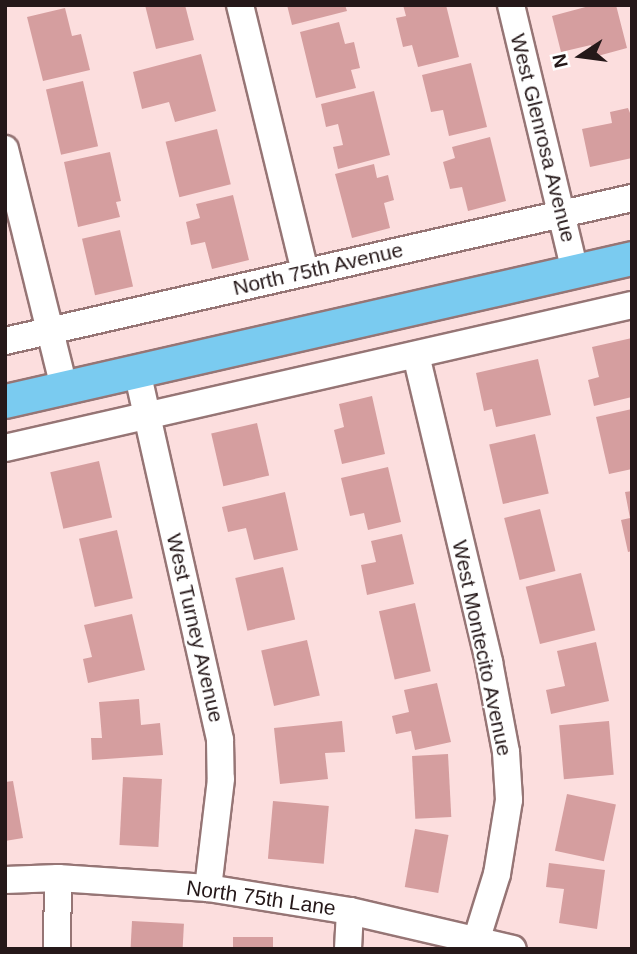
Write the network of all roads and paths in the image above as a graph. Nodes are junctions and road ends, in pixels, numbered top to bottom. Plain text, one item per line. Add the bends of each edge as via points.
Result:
1 (240, 5) edge
2 (511, 5) edge
3 (5, 149) edge
4 (632, 198) edge
5 (562, 214) junction
6 (632, 258) edge
7 (575, 271) junction
8 (305, 272) junction
9 (632, 305) edge
10 (50, 331) junction
11 (5, 341) edge
12 (416, 355) junction
13 (137, 371) junction
14 (64, 387) junction
15 (5, 401) edge
16 (147, 416) junction
17 (5, 448) edge
18 (58, 878) junction
19 (5, 880) edge
20 (208, 888) junction
21 (350, 911) junction
22 (476, 941) junction
23 (57, 949) edge
24 (348, 949) edge
25 (513, 949) edge

1 - 8 street
2 - 5 street, West Glenrosa Avenue
3 - 10 street
4 - 5 street, North 75th Avenue
5 - 7 street, West Glenrosa Avenue
5 - 8 street, North 75th Avenue
6 - 7 main road
7 - 13 main road
8 - 10 street, North 75th Avenue
9 - 12 street
10 - 11 street, North 75th Avenue
10 - 14 street
12 - 16 street
12 - 22 street, West Montecito Avenue via 506,752 508,813 497,874
13 - 14 main road
13 - 16 street, West Turney Avenue
14 - 15 main road
16 - 17 street
16 - 20 street, West Turney Avenue via 220,740 221,779
18 - 19 street, North 75th Lane
18 - 20 street, North 75th Lane
18 - 23 street
20 - 21 street, North 75th Lane
21 - 22 street, North 75th Lane
21 - 24 street
22 - 25 street, North 75th Lane

